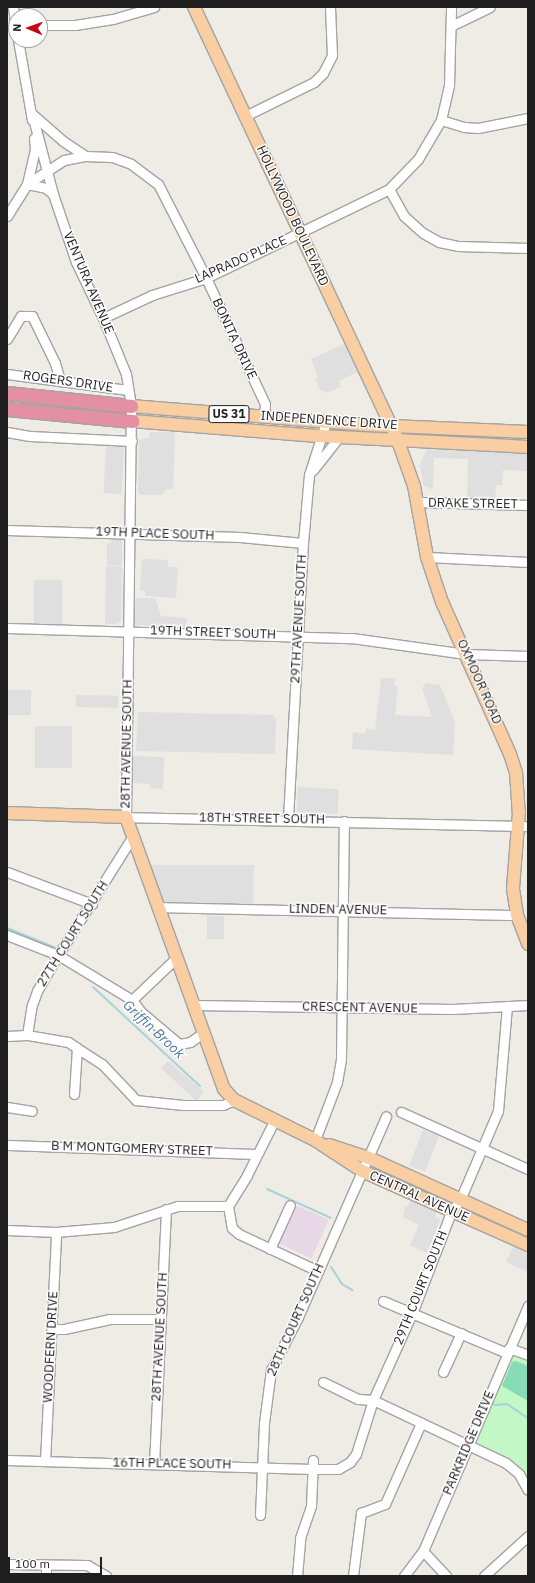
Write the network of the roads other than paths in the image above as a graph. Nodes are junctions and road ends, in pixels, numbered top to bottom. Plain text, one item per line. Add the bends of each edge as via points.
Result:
1 (154, 7) edge
2 (194, 7) edge
3 (330, 7) edge
4 (450, 7) edge
5 (490, 7) edge
6 (48, 25) edge
7 (451, 26) junction
8 (20, 48) edge
9 (32, 114) junction
10 (245, 116) junction
11 (528, 118) edge
12 (441, 120) junction
13 (85, 156) junction
14 (47, 169) junction
15 (26, 184) junction
16 (389, 189) junction
17 (53, 194) junction
18 (7, 216) edge
19 (300, 233) junction
20 (528, 248) edge
21 (206, 278) junction
22 (104, 318) junction
23 (7, 339) edge
24 (7, 374) edge
25 (60, 381) junction
26 (128, 390) junction
27 (11, 392) edge
28 (377, 394) junction
29 (131, 406) junction
30 (7, 409) edge
31 (22, 410) junction
32 (7, 414) edge
33 (264, 417) junction
34 (132, 421) junction
35 (326, 422) junction
36 (368, 425) junction
37 (391, 426) junction
38 (477, 430) junction
39 (7, 432) edge
40 (528, 433) edge
41 (320, 436) junction
42 (339, 437) junction
43 (398, 440) junction
44 (132, 442) junction
45 (476, 444) junction
46 (528, 447) edge
47 (309, 475) junction
48 (417, 502) junction
49 (528, 505) edge
50 (7, 530) edge
51 (131, 534) junction
52 (303, 543) junction
53 (427, 557) junction
54 (528, 562) edge
55 (7, 628) edge
56 (128, 630) junction
57 (297, 636) junction
58 (466, 654) junction
59 (528, 656) edge
60 (7, 813) edge
61 (126, 817) junction
62 (288, 819) junction
63 (344, 821) junction
64 (522, 826) edge
65 (133, 836) junction
66 (7, 872) edge
67 (92, 904) junction
68 (158, 907) junction
69 (343, 910) junction
70 (517, 914) junction
71 (7, 935) edge
72 (528, 944) edge
73 (58, 955) junction
74 (177, 957) junction
75 (132, 1000) junction
76 (193, 1005) junction
77 (528, 1005) edge
78 (507, 1006) junction
79 (341, 1007) junction
80 (203, 1033) junction
81 (7, 1036) edge
82 (26, 1036) junction
83 (77, 1048) junction
84 (224, 1089) joint
85 (74, 1094) dead end
86 (234, 1100) junction
87 (7, 1107) edge
88 (32, 1111) dead end
89 (400, 1112) dead end
90 (386, 1117) dead end
91 (275, 1119) junction
92 (315, 1140) junction
93 (7, 1145) edge
94 (483, 1150) junction
95 (257, 1154) junction
96 (368, 1157) junction
97 (528, 1168) edge
98 (362, 1171) junction
99 (460, 1200) junction
100 (290, 1205) dead end
101 (228, 1206) junction
102 (166, 1209) junction
103 (451, 1212) junction
104 (7, 1230) edge
105 (528, 1230) edge
106 (56, 1232) junction
107 (528, 1245) edge
108 (270, 1249) junction
109 (318, 1271) junction
110 (383, 1301) dead end
111 (528, 1306) edge
112 (413, 1311) junction
113 (161, 1319) junction
114 (52, 1329) junction
115 (461, 1333) junction
116 (508, 1350) junction
117 (528, 1355) edge
118 (443, 1372) dead end
119 (323, 1382) dead end
120 (373, 1400) junction
121 (421, 1424) junction
122 (468, 1446) junction
123 (7, 1460) edge
124 (45, 1461) junction
125 (154, 1464) junction
126 (313, 1464) junction
127 (262, 1466) junction
128 (338, 1468) joint
129 (528, 1490) edge
130 (260, 1516) dead end
131 (528, 1536) edge
132 (423, 1551) junction
133 (7, 1564) edge
134 (46, 1565) junction
135 (46, 1576) edge
136 (106, 1576) edge
137 (297, 1576) edge
138 (353, 1576) edge
139 (404, 1576) edge
140 (446, 1576) edge
141 (484, 1576) edge

1 - 6 street via 113,19 75,25
2 - 10 main road, HOLLYWOOD BOULEVARD
3 - 10 street via 332,55 323,73 314,82
4 - 7 street, LAPRADO PLACE
5 - 7 street
7 - 12 street, LAPRADO PLACE via 449,85
8 - 9 street
9 - 13 street
9 - 14 street, VENTURA AVENUE
9 - 15 street via 35,149
10 - 19 main road, HOLLYWOOD BOULEVARD
11 - 12 street via 478,128
12 - 16 street, LAPRADO PLACE via 418,159
13 - 14 street, BONITA DRIVE via 64,160
13 - 21 street, BONITA DRIVE via 112,157 131,164 158,184
14 - 15 street, BONITA DRIVE
14 - 17 street, VENTURA AVENUE
15 - 17 street via 46,188
15 - 18 street
16 - 19 street, LAPRADO PLACE
16 - 20 street via 404,216 423,233 439,242 458,246
17 - 22 street, VENTURA AVENUE via 76,262
19 - 21 street, LAPRADO PLACE
19 - 28 main road, HOLLYWOOD BOULEVARD
21 - 22 street, LAPRADO PLACE via 152,295
21 - 33 street, BONITA DRIVE via 265,404
22 - 26 street, VENTURA AVENUE via 126,374
23 - 25 street via 21,316 32,316 55,363
24 - 25 street, ROGERS DRIVE
25 - 26 street, ROGERS DRIVE
26 - 29 street, VENTURA AVENUE
27 - 29 highway, US 31
28 - 36 main road via 378,410 374,420
28 - 37 main road, HOLLYWOOD BOULEVARD
29 - 33 main road, INDEPENDENCE DRIVE / US 31
29 - 34 street, 28TH AVENUE SOUTH
30 - 31 highway, US 31
31 - 32 highway
31 - 34 highway, US 31
33 - 35 main road, INDEPENDENCE DRIVE / US 31
34 - 41 main road, INDEPENDENCE DRIVE / US 31
34 - 44 street, 28TH AVENUE SOUTH
35 - 36 main road, INDEPENDENCE DRIVE / US 31
35 - 41 street, 29TH AVENUE SOUTH
36 - 37 main road, INDEPENDENCE DRIVE / US 31
37 - 38 main road, INDEPENDENCE DRIVE / US 31
37 - 43 main road, OXMOOR ROAD
38 - 40 main road, INDEPENDENCE DRIVE / US 31
38 - 45 street
39 - 44 street via 30,436
41 - 42 main road, INDEPENDENCE DRIVE / US 31
41 - 47 street, 29TH AVENUE SOUTH
42 - 43 main road, INDEPENDENCE DRIVE / US 31
42 - 47 street
43 - 45 main road, INDEPENDENCE DRIVE / US 31
43 - 48 main road, OXMOOR ROAD
44 - 51 street, 28TH AVENUE SOUTH
45 - 46 main road, INDEPENDENCE DRIVE / US 31
47 - 52 street, 29TH AVENUE SOUTH
48 - 49 street, DRAKE STREET
48 - 53 main road, OXMOOR ROAD
50 - 51 street, 19TH PLACE SOUTH
51 - 52 street, 19TH PLACE SOUTH via 240,537
51 - 56 street, 28TH AVENUE SOUTH
52 - 57 street, 29TH AVENUE SOUTH
53 - 54 street
53 - 58 main road, OXMOOR ROAD via 442,602
55 - 56 street, 19TH STREET SOUTH
56 - 57 street, 19TH STREET SOUTH
56 - 61 street, 28TH AVENUE SOUTH
57 - 58 street, 19TH STREET SOUTH via 352,638
57 - 62 street, 29TH AVENUE SOUTH
58 - 59 street, 19TH STREET SOUTH
58 - 64 main road, OXMOOR ROAD via 516,773
60 - 61 main road, 18TH STREET SOUTH
61 - 62 street, 18TH STREET SOUTH
61 - 65 main road, 28TH AVENUE SOUTH
62 - 63 street, 18TH STREET SOUTH
63 - 64 street, 18TH STREET SOUTH
63 - 69 street
64 - 70 main road, OXMOOR ROAD via 512,880
65 - 67 street, 27TH COURT SOUTH
65 - 68 main road, 28TH AVENUE SOUTH
66 - 67 street
67 - 73 street, 27TH COURT SOUTH
68 - 69 street, LINDEN AVENUE
68 - 74 main road, 28TH AVENUE SOUTH
69 - 70 street, LINDEN AVENUE
69 - 79 street
70 - 72 main road, OXMOOR ROAD
71 - 73 street
73 - 75 street
73 - 82 street, 27TH COURT SOUTH via 37,991
74 - 75 street
74 - 76 main road, 28TH AVENUE SOUTH
75 - 80 street via 140,1012 179,1044 190,1042
76 - 79 street, CRESCENT AVENUE
76 - 80 main road, 28TH AVENUE SOUTH
77 - 78 street, CRESCENT AVENUE
78 - 79 street, CRESCENT AVENUE via 453,1009
78 - 94 street, 29TH COURT SOUTH via 498,1111
79 - 92 street via 340,1068
80 - 84 main road, 28TH AVENUE SOUTH
81 - 82 street
82 - 83 street via 68,1042
83 - 85 street
83 - 86 street via 102,1064 136,1100 183,1105 223,1105
84 - 86 main road, CENTRAL AVENUE
86 - 91 main road, CENTRAL AVENUE
87 - 88 street
89 - 94 street
90 - 96 street, 28TH COURT SOUTH
91 - 92 main road, CENTRAL AVENUE
91 - 95 street
92 - 96 main road, CENTRAL AVENUE
92 - 98 main road, CENTRAL AVENUE
93 - 95 street, B M MONTGOMERY STREET
94 - 97 street
94 - 99 street, 29TH COURT SOUTH
95 - 101 street
96 - 98 street, 28TH COURT SOUTH
96 - 99 main road, CENTRAL AVENUE
98 - 103 main road, CENTRAL AVENUE
98 - 109 street, 28TH COURT SOUTH
99 - 103 street, 29TH COURT SOUTH
99 - 105 main road, CENTRAL AVENUE
100 - 108 street
101 - 102 street via 178,1206
101 - 108 street via 232,1228
102 - 106 street via 114,1227
102 - 113 street, 28TH AVENUE SOUTH
103 - 107 main road, CENTRAL AVENUE
103 - 112 street, 29TH COURT SOUTH
104 - 106 street
106 - 114 street, WOODFERN DRIVE
108 - 109 street
109 - 127 street, 28TH COURT SOUTH via 271,1370
110 - 112 street
111 - 116 street, PARKRIDGE DRIVE
112 - 115 street
112 - 120 street, 29TH COURT SOUTH
113 - 114 street via 110,1319 64,1329
113 - 125 street, 28TH AVENUE SOUTH
114 - 124 street, WOODFERN DRIVE
115 - 116 street
115 - 118 street
116 - 117 street
116 - 122 street, PARKRIDGE DRIVE
119 - 120 street via 358,1399
120 - 121 street
120 - 128 street, 29TH COURT SOUTH via 356,1454 350,1462
121 - 122 street
121 - 138 street via 385,1504 361,1513
122 - 129 street via 506,1463 519,1474
122 - 132 street, PARKRIDGE DRIVE
123 - 124 street, 16TH PLACE SOUTH
124 - 125 street, 16TH PLACE SOUTH
125 - 127 street, 16TH PLACE SOUTH
126 - 127 street, 16TH PLACE SOUTH
126 - 128 street, 16TH PLACE SOUTH
126 - 137 street via 311,1506 300,1538
127 - 130 street, 28TH COURT SOUTH
131 - 141 street
132 - 139 street, PARKRIDGE DRIVE
132 - 140 street
133 - 134 street
134 - 135 street
134 - 136 street via 87,1565

